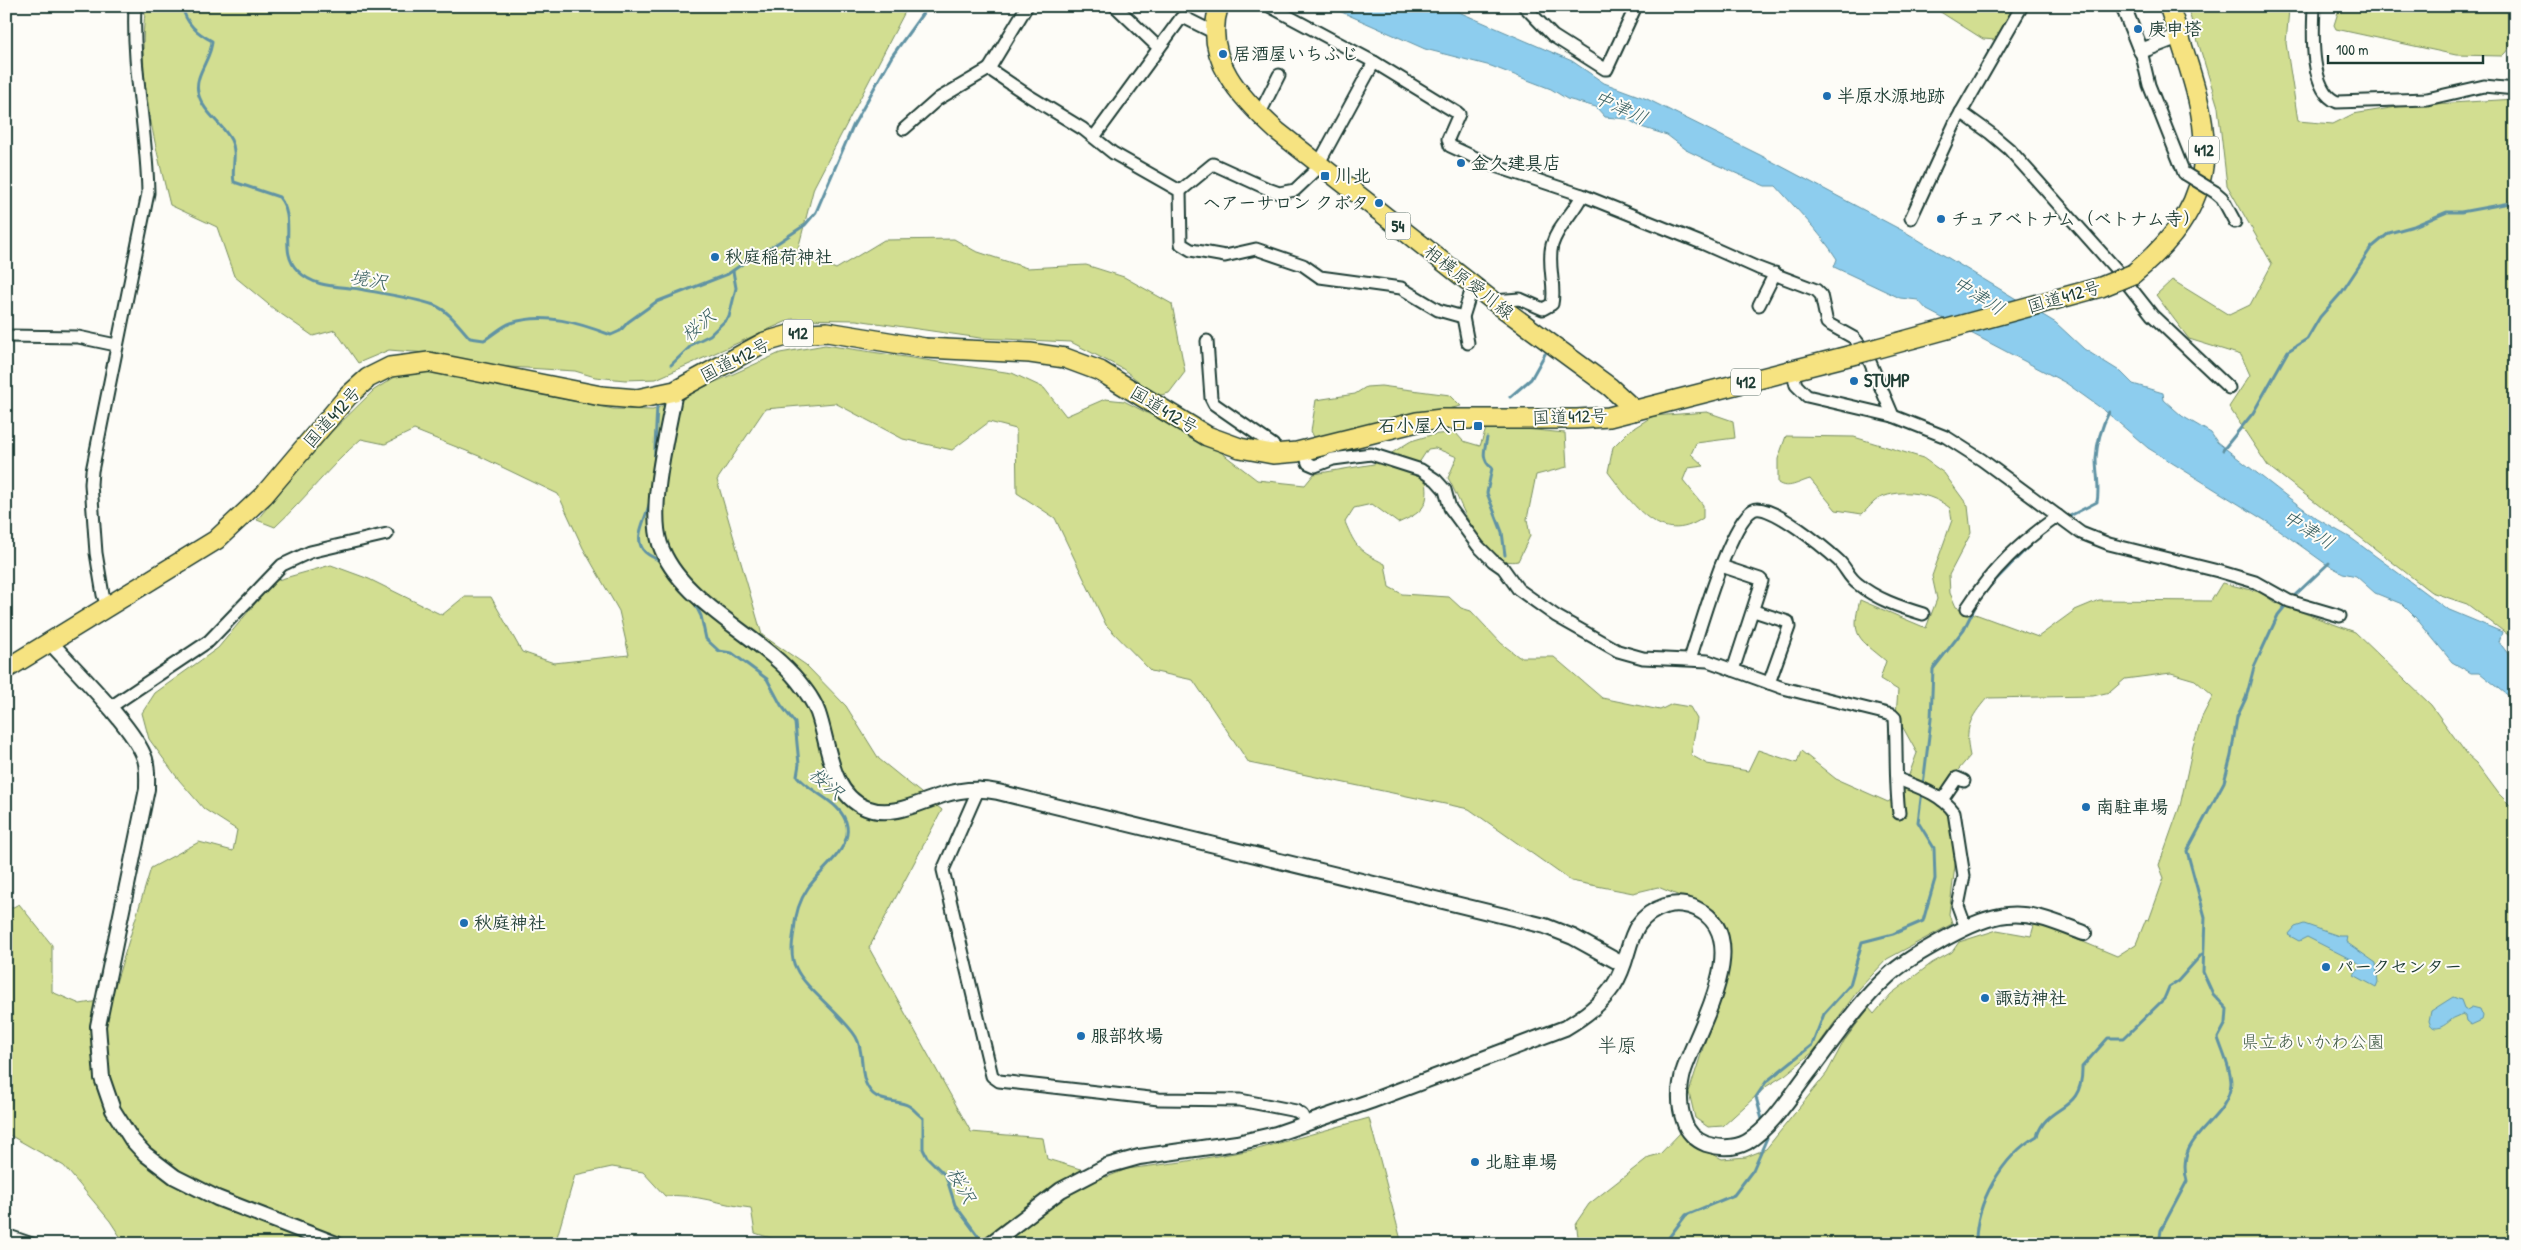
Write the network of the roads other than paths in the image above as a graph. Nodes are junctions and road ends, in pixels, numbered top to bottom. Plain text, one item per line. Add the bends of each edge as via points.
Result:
1 (135, 6) edge
2 (1027, 6) edge
3 (1115, 6) edge
4 (1219, 6) edge
5 (1269, 6) edge
6 (1524, 6) edge
7 (1636, 6) edge
8 (2022, 6) edge
9 (2123, 6) edge
10 (2169, 6) edge
11 (2314, 6) edge
12 (1215, 33) junction
13 (2179, 36) junction
14 (1159, 48) junction
15 (2141, 51) junction
16 (1374, 62) junction
17 (989, 69) junction
18 (1279, 74) dead end
19 (2515, 89) edge
20 (1961, 112) junction
21 (1259, 115) junction
22 (904, 129) dead end
23 (1094, 137) junction
24 (1319, 163) junction
25 (1180, 191) junction
26 (1582, 195) junction
27 (1911, 218) dead end
28 (2235, 222) dead end
29 (1775, 273) junction
30 (1473, 285) junction
31 (1493, 301) junction
32 (1759, 305) dead end
33 (1463, 317) junction
34 (6, 336) edge
35 (1207, 342) dead end
36 (1468, 343) dead end
37 (116, 345) junction
38 (1792, 370) junction
39 (2229, 388) dead end
40 (675, 391) junction
41 (1636, 410) junction
42 (1893, 416) junction
43 (1304, 450) junction
44 (1273, 454) junction
45 (2058, 516) junction
46 (387, 534) dead end
47 (1721, 566) junction
48 (107, 605) junction
49 (1968, 608) dead end
50 (1754, 611) junction
51 (1923, 614) dead end
52 (2340, 616) dead end
53 (50, 642) junction
54 (1690, 658) junction
55 (6, 669) edge
56 (1733, 670) junction
57 (1770, 683) junction
58 (109, 708) junction
59 (1898, 779) junction
60 (1964, 781) dead end
61 (979, 788) junction
62 (1942, 800) junction
63 (1899, 813) dead end
64 (1966, 928) junction
65 (2084, 933) dead end
66 (1622, 964) junction
67 (1306, 1124) junction
68 (6, 1235) edge
69 (991, 1243) edge
70 (32, 1244) edge
71 (336, 1244) edge

1 - 37 street via 134,50 148,193
2 - 17 street
3 - 14 street
4 - 12 main road, 相模原愛川線 / 54
5 - 16 street
6 - 7 street via 1553,36 1605,69
8 - 20 street
9 - 15 street
10 - 13 highway, 国道412号 / 412
11 - 19 street via 2312,43 2315,63 2331,100 2414,100 2484,86
12 - 14 street via 1181,18
12 - 21 main road, 相模原愛川線 / 54 via 1221,62 1229,80
13 - 15 street
13 - 38 highway, 国道412号 / 412, bridge via 2197,95 2205,162 2190,212 2153,257 2133,274 2102,287
14 - 23 street
15 - 28 street, bridge via 2149,85 2184,173 2222,198
16 - 24 street
16 - 26 street via 1459,114 1448,139 1450,146 1489,164
17 - 22 street via 938,99
17 - 23 street
18 - 21 street
20 - 27 street
20 - 39 street via 2009,149 2115,268 2152,315
21 - 24 main road, 相模原愛川線 / 54
23 - 25 street via 1113,153
24 - 25 street via 1304,183 1288,192 1268,189 1213,164
24 - 30 main road, 相模原愛川線 / 54
25 - 33 street via 1181,244 1190,250 1225,256 1256,249 1303,265 1320,277 1401,288 1438,310
26 - 29 street
26 - 31 street via 1552,246 1552,304 1543,309 1520,299
29 - 32 street
29 - 42 street via 1819,292 1825,320 1859,344
30 - 31 main road, 相模原愛川線 / 54
30 - 33 street
31 - 41 main road, 相模原愛川線 / 54 via 1610,387
33 - 36 street
34 - 37 street via 78,337
35 - 44 street via 1214,404 1273,445
37 - 48 street via 91,484 99,575
38 - 41 highway, 国道412号 / 412
38 - 42 street via 1796,385 1806,396
40 - 44 highway, 国道412号 / 412 via 765,342 793,334 827,332 925,348 1030,353 1065,358 1100,371 1207,436 1240,448
40 - 48 highway, 国道412号 / 412 via 637,399 601,396 429,362 390,367 368,378 348,396 264,496 216,540
40 - 61 street via 659,482 657,527 663,550 682,581 786,668 808,693 818,712 838,779 855,801 865,808 894,810
41 - 43 highway, 国道412号 / 412 via 1609,417 1577,419 1442,419 1416,422
42 - 45 street via 1946,437
43 - 44 highway, 国道412号 / 412
43 - 54 street via 1308,463 1315,466 1333,459 1371,454 1421,470 1445,490 1450,508 1478,546 1503,568 1518,589 1556,616 1600,642 1632,656
45 - 49 street via 2017,546
45 - 52 street via 2081,533 2109,544 2255,582 2289,601
46 - 58 street via 310,552 282,565 209,641
47 - 50 street via 1760,578 1762,581
47 - 51 street via 1738,530 1752,510 1758,508 1802,530 1841,562 1847,575 1859,585 1892,605
47 - 54 street
48 - 53 highway, 国道412号 / 412
50 - 56 street
50 - 57 street via 1788,622
53 - 55 highway, 国道412号 / 412
53 - 58 street
54 - 56 street
56 - 57 street
57 - 59 street via 1892,715 1895,718
58 - 71 street via 144,755 147,769 147,789 98,1026 102,1078 113,1110 132,1140 174,1177 217,1198
59 - 62 street
59 - 63 street
60 - 62 street via 1957,778
61 - 66 street via 1545,926 1573,937
61 - 67 street via 943,870 992,1076 1008,1083 1159,1099 1240,1100 1296,1111
62 - 64 street via 1957,818 1964,876 1958,906
64 - 65 street via 1994,917 2028,915
64 - 66 street via 1911,958 1879,984 1769,1123 1745,1143 1729,1148 1716,1147 1692,1135 1685,1126 1680,1095 1684,1072 1722,971 1724,957 1720,931 1711,918 1697,909 1685,904 1670,904 1644,918 1633,933
66 - 67 street via 1616,982 1606,996 1589,1014 1565,1028
67 - 69 street via 1254,1140 1107,1166 1061,1190
68 - 70 street

